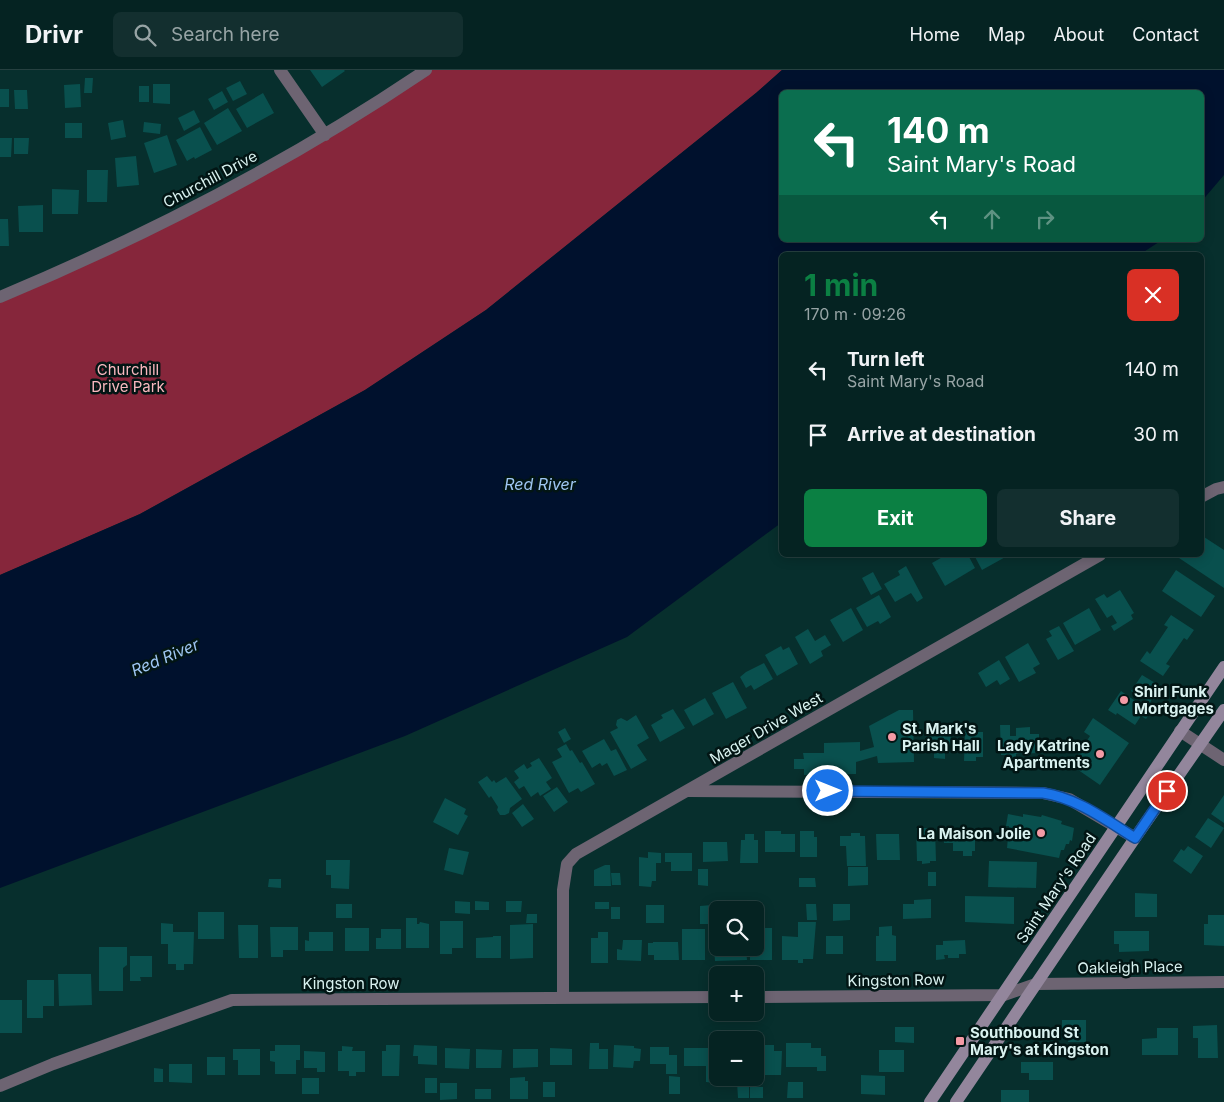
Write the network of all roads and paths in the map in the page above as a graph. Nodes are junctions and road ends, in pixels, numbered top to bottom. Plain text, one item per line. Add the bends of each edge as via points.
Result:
1 (280, 70) edge
2 (426, 70) edge
3 (324, 135) junction
4 (0, 297) edge
5 (1224, 487) edge
6 (1204, 495) edge
7 (1097, 557) edge
8 (1224, 667) edge
9 (1224, 710) edge
10 (1180, 731) junction
11 (1200, 744) junction
12 (1224, 760) edge
13 (689, 790) junction
14 (1117, 827) junction
15 (1135, 838) junction
16 (1224, 982) edge
17 (1036, 984) junction
18 (1004, 994) junction
19 (709, 997) edge
20 (764, 997) edge
21 (563, 998) junction
22 (0, 1086) edge
23 (930, 1102) edge
24 (956, 1102) edge

1 - 3 street
2 - 3 street, Churchill Drive
3 - 4 street, Churchill Drive via 172,218
5 - 6 street
7 - 13 street, Mager Drive West
8 - 10 main road, Saint Mary's Road
9 - 11 main road
10 - 11 street
10 - 14 main road, Saint Mary's Road
11 - 12 street
11 - 15 main road
13 - 14 street via 1043,793 1069,799
13 - 21 street, Mager Drive West via 576,854 567,864 562,890
14 - 15 street
14 - 18 main road, Saint Mary's Road
15 - 17 main road
16 - 17 street, Oakleigh Place
17 - 18 street, Kingston Row
17 - 24 main road
18 - 20 street, Kingston Row
18 - 23 main road, Saint Mary's Road
19 - 21 street, Kingston Row
21 - 22 street, Kingston Row via 232,1000

